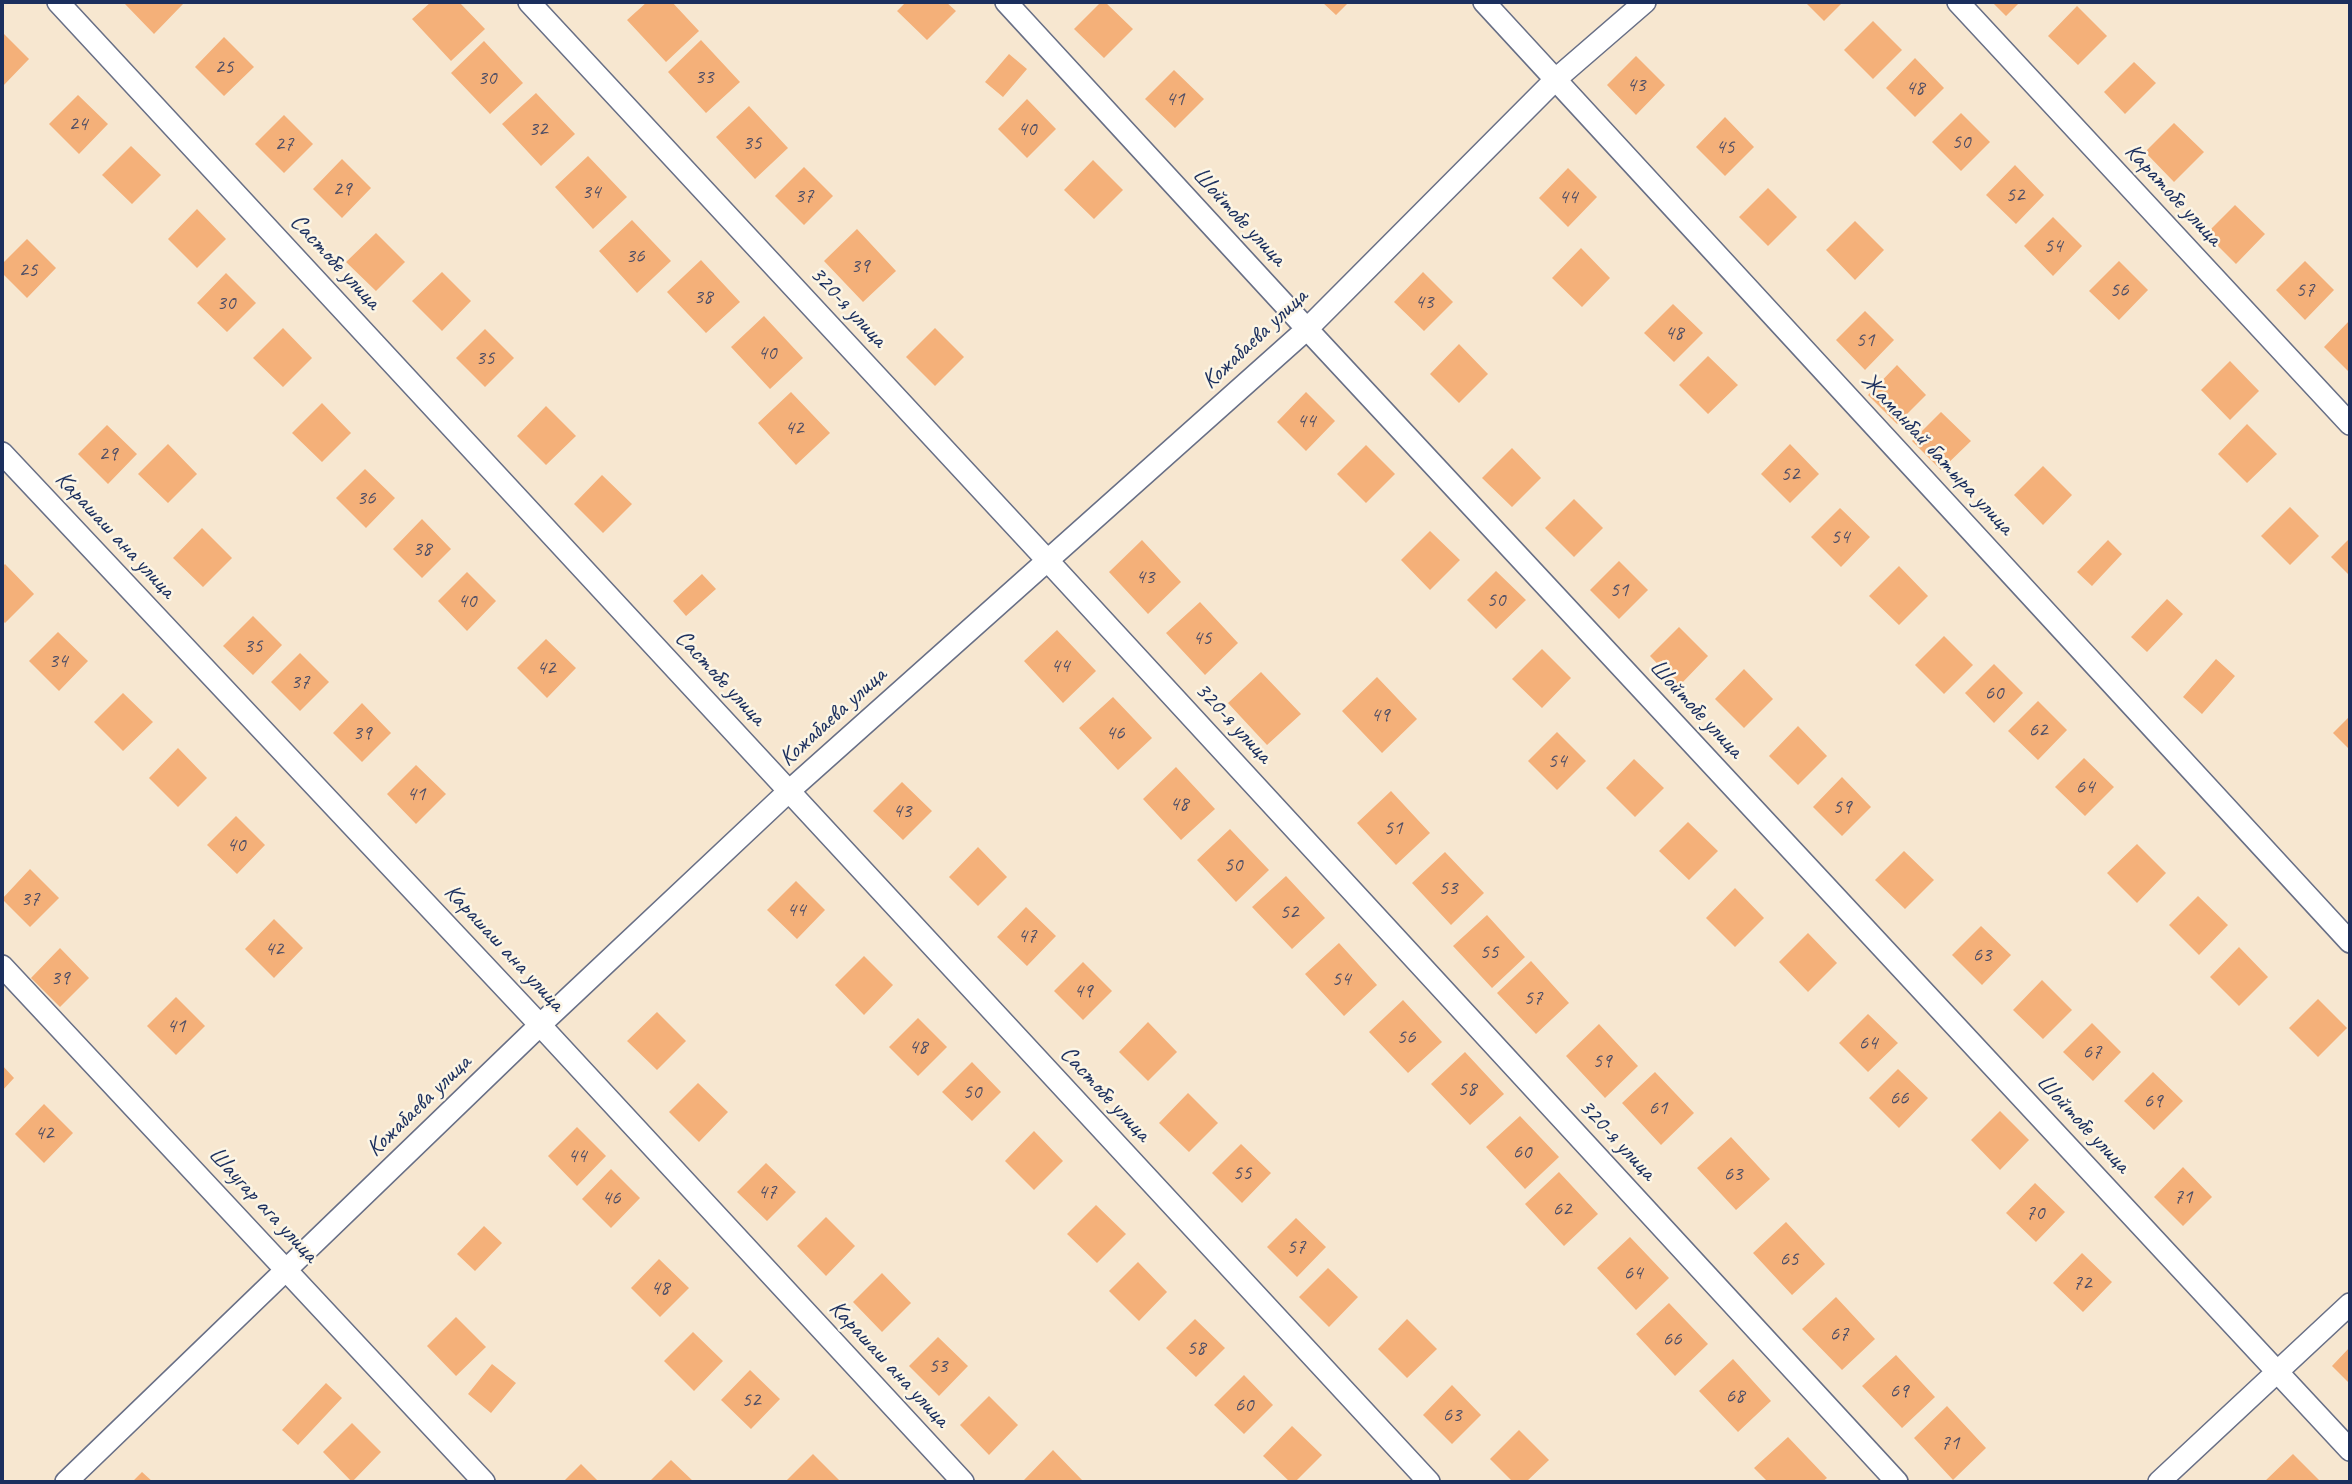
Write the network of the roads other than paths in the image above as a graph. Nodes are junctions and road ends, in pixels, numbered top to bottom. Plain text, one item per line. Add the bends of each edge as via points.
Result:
1 (58, 2) edge
2 (529, 2) edge
3 (1006, 2) edge
4 (1484, 2) edge
5 (1645, 2) edge
6 (1958, 2) edge
7 (1556, 79) junction
8 (1307, 329) junction
9 (2350, 424) edge
10 (2, 453) edge
11 (1048, 561) junction
12 (789, 791) junction
13 (2350, 942) edge
14 (2, 965) edge
15 (540, 1025) junction
16 (287, 1270) junction
17 (2350, 1304) edge
18 (2278, 1372) junction
19 (2350, 1450) edge
20 (66, 1482) edge
21 (484, 1482) edge
22 (963, 1482) edge
23 (1429, 1482) edge
24 (1897, 1482) edge
25 (2159, 1482) edge

1 - 12 street, Састобе улица
2 - 11 street, 320-я улица
3 - 8 street, Шойтобе улица
4 - 7 street, Жаманбай батыра улица
5 - 7 street, Кожабаева улица
6 - 9 street, Каратобе улица
7 - 8 street, Кожабаева улица
7 - 13 street, Жаманбай батыра улица
8 - 11 street, Кожабаева улица
8 - 18 street, Шойтобе улица
10 - 15 street, Карашаш ана улица
11 - 12 street, Кожабаева улица
11 - 24 street, 320-я улица
12 - 15 street, Кожабаева улица
12 - 23 street, Састобе улица
14 - 16 street, Шаугар ага улица
15 - 16 street, Кожабаева улица
15 - 22 street, Карашаш ана улица
16 - 20 street, Кожабаева улица
16 - 21 street, Шаугар ага улица
17 - 18 street
18 - 19 street, Шойтобе улица
18 - 25 street

